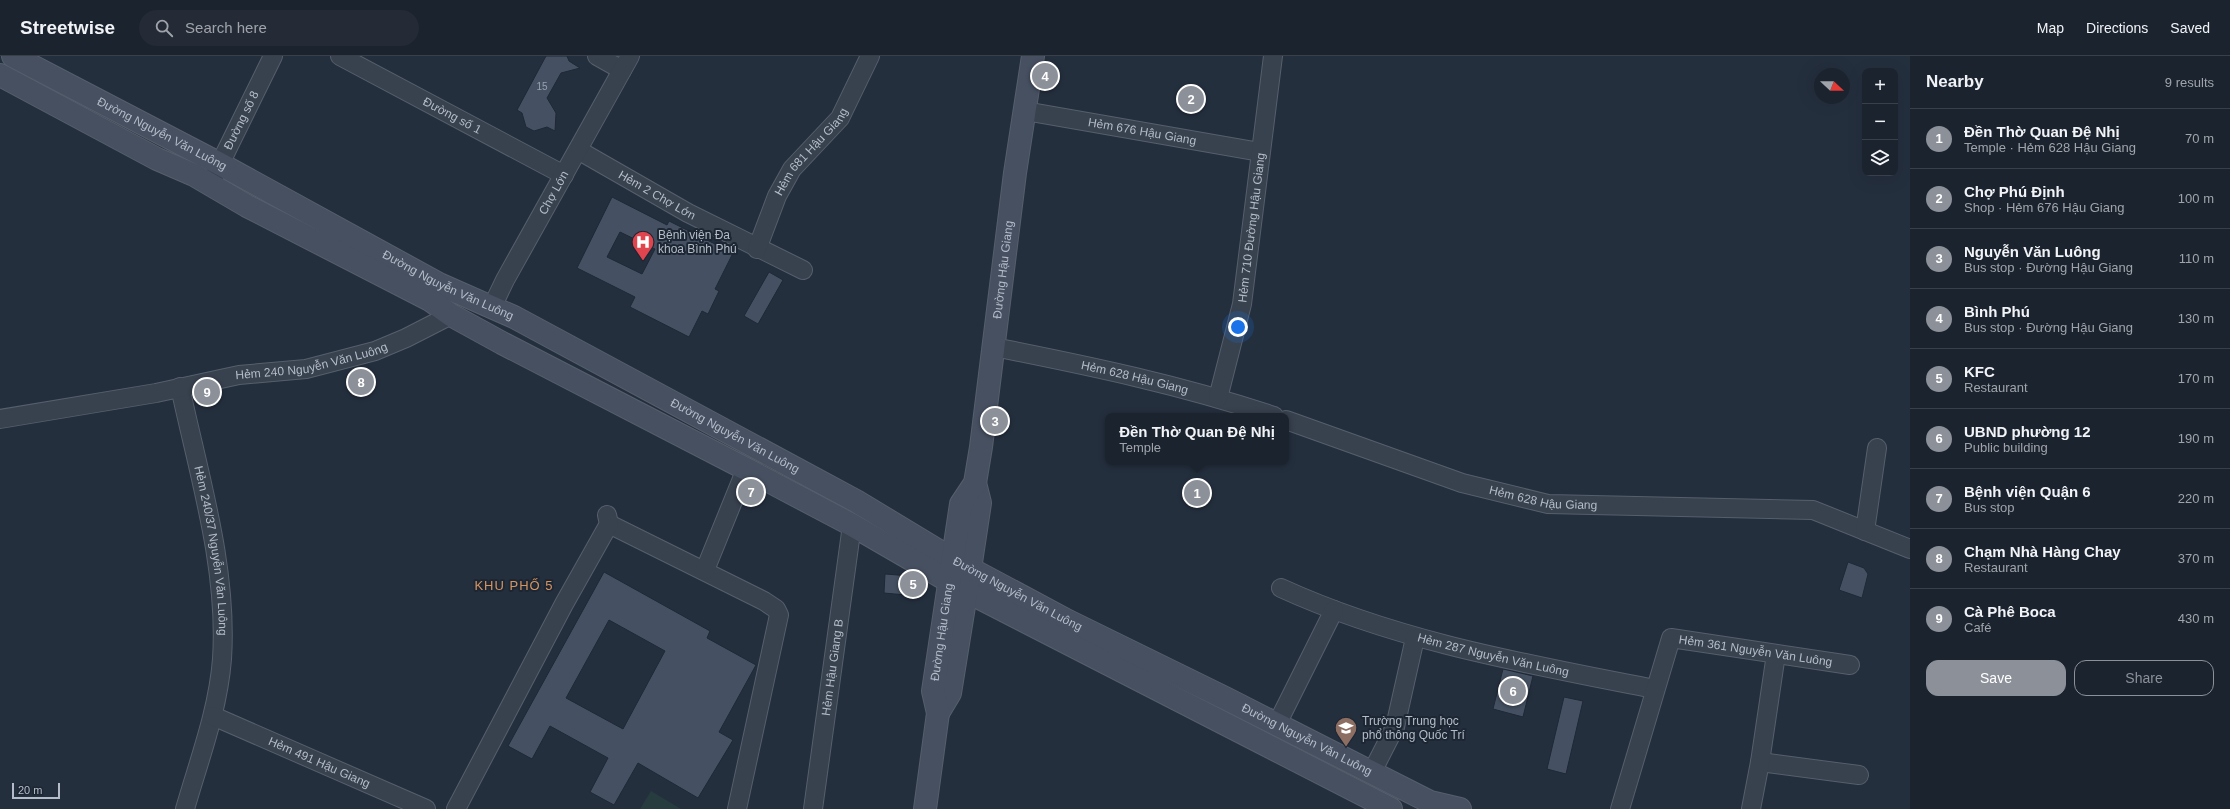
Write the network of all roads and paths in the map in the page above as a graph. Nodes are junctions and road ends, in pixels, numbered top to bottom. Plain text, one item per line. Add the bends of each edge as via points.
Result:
1 (8, 56) edge
2 (13, 56) edge
3 (273, 56) edge
4 (340, 56) edge
5 (597, 56) edge
6 (870, 56) edge
7 (1033, 56) edge
8 (1273, 56) edge
9 (626, 63) edge
10 (0, 69) edge
11 (0, 75) edge
12 (1025, 111) junction
13 (578, 150) junction
14 (1260, 152) junction
15 (220, 164) junction
16 (564, 175) junction
17 (209, 185) junction
18 (757, 249) junction
19 (803, 270) dead end
20 (492, 307) junction
21 (451, 315) junction
22 (481, 331) junction
23 (994, 347) junction
24 (180, 387) junction
25 (1218, 398) junction
26 (1265, 413) edge
27 (0, 419) edge
28 (1289, 421) edge
29 (1877, 448) dead end
30 (746, 468) junction
31 (852, 525) junction
32 (1865, 531) junction
33 (1910, 549) edge
34 (961, 564) junction
35 (705, 570) junction
36 (958, 586) junction
37 (1281, 588) dead end
38 (1334, 610) junction
39 (1415, 638) junction
40 (1776, 654) junction
41 (1850, 665) dead end
42 (1654, 689) junction
43 (213, 716) junction
44 (1277, 724) junction
45 (1760, 762) junction
46 (1372, 772) junction
47 (1859, 775) dead end
48 (393, 802) edge
49 (1452, 808) edge
50 (185, 809) edge
51 (426, 809) edge
52 (456, 809) edge
53 (737, 809) edge
54 (813, 809) edge
55 (925, 809) edge
56 (1391, 809) edge
57 (1620, 809) edge
58 (1750, 809) edge

1 - 10 street
2 - 15 main road, Đường Nguyễn Văn Luông
3 - 15 street, Đường số 8
4 - 16 street, Đường số 1
5 - 9 street
6 - 18 street, Hẻm 681 Hậu Giang via 840,118 792,169 776,196
7 - 12 main road, Đường Hậu Giang
8 - 14 street, Hẻm 710 Đường Hậu Giang
9 - 13 street, Chợ Lớn
11 - 17 main road, Đường Nguyễn Văn Luông
12 - 14 street, Hẻm 676 Hậu Giang
12 - 23 main road, Đường Hậu Giang
13 - 16 street, Chợ Lớn
13 - 18 street, Hẻm 2 Chợ Lớn
14 - 25 street, Hẻm 710 Đường Hậu Giang via 1242,304
15 - 17 street, Đường số 8
15 - 20 main road, Đường Nguyễn Văn Luông via 439,284
16 - 20 street, Chợ Lớn
17 - 21 main road, Đường Nguyễn Văn Luông via 430,300
18 - 19 street, Hẻm 2 Chợ Lớn
20 - 22 main road, Chợ Lớn
20 - 34 main road, Đường Nguyễn Văn Luông via 856,501
21 - 22 main road, Đường Nguyễn Văn Luông
21 - 24 street, Hẻm 240 Nguyễn Văn Luông via 374,351 306,369 239,375
22 - 30 main road, Đường Nguyễn Văn Luông
23 - 25 street, Hẻm 628 Hậu Giang via 1109,369
23 - 34 main road, Đường Hậu Giang via 975,483 980,503
24 - 27 street, Hẻm 240 Nguyễn Văn Luông
24 - 43 street, Hẻm 240/37 Nguyễn Văn Luông via 213,540 223,606 222,660
25 - 26 street, Hẻm 628 Hậu Giang
28 - 32 street, Hẻm 628 Hậu Giang via 1462,483 1548,504 1813,510
29 - 32 street
30 - 31 main road, Đường Nguyễn Văn Luông
30 - 35 street
31 - 36 main road, Đường Nguyễn Văn Luông
31 - 54 street, Hẻm Hậu Giang B
32 - 33 street
34 - 36 main road, Đường Hậu Giang
34 - 44 main road, Đường Nguyễn Văn Luông via 1068,621
35 - 52 street via 608,520
35 - 53 street via 764,601 776,609 779,615
36 - 55 main road, Đường Hậu Giang via 933,691 938,714
36 - 56 main road, Đường Nguyễn Văn Luông
37 - 38 street, Hẻm 287 Nguyễn Văn Luông
38 - 39 street, Hẻm 287 Nguyễn Văn Luông
38 - 44 street
39 - 42 street, Hẻm 287 Nguyễn Văn Luông
39 - 46 street via 1395,727
40 - 41 street, Hẻm 361 Nguyễn Văn Luông
40 - 42 street, Hẻm 361 Nguyễn Văn Luông via 1671,638
40 - 45 street
42 - 57 street, Hẻm 361 Nguyễn Văn Luông
43 - 48 street, Hẻm 491 Hậu Giang
43 - 50 street, Hẻm 240/37 Nguyễn Văn Luông
44 - 46 main road, Đường Nguyễn Văn Luông
45 - 47 street
45 - 58 street
46 - 49 main road, Đường Nguyễn Văn Luông via 1430,802
48 - 51 street, Hẻm 491 Hậu Giang

